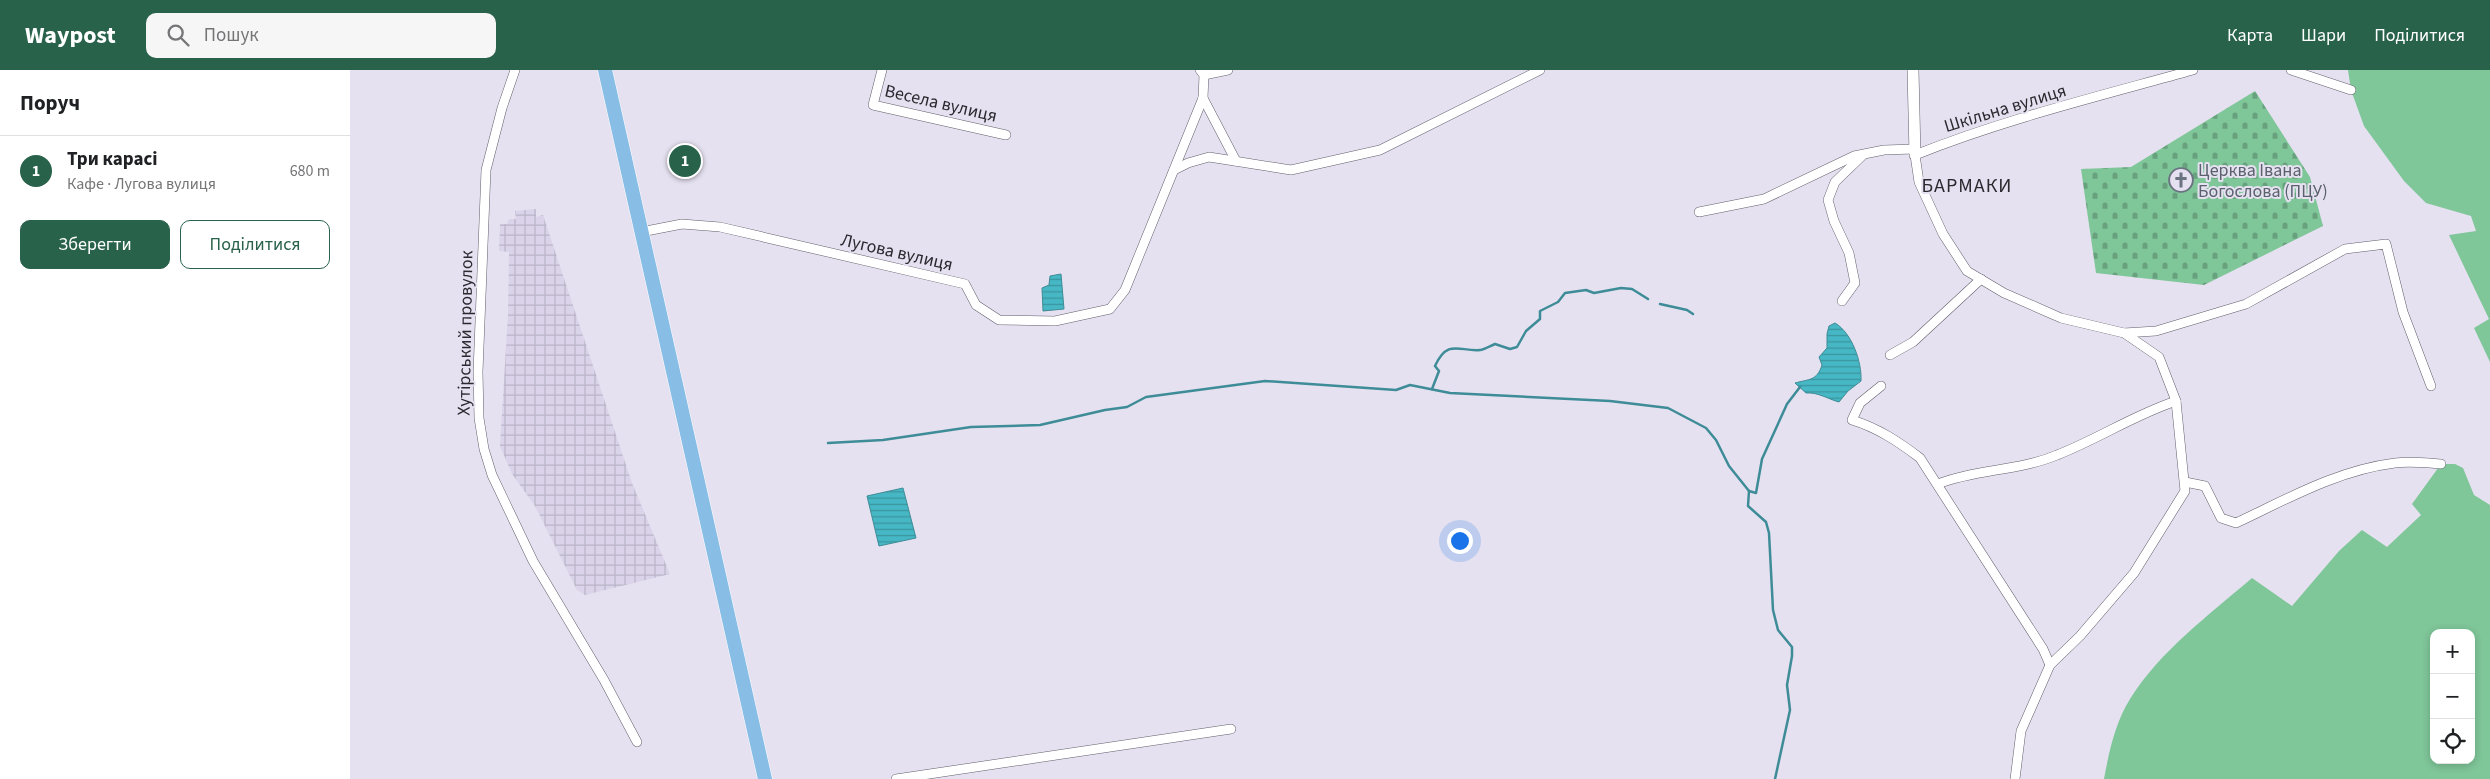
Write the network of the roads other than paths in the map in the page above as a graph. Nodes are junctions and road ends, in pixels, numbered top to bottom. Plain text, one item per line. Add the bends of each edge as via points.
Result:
1 (515, 70) edge
2 (605, 70) edge
3 (882, 70) edge
4 (1228, 70) edge
5 (1540, 70) edge
6 (1913, 70) edge
7 (2193, 70) edge
8 (2291, 70) edge
9 (2178, 72) edge
10 (1202, 73) edge
11 (2352, 90) dead end
12 (1203, 98) junction
13 (1006, 135) dead end
14 (1914, 152) junction
15 (1863, 154) junction
16 (1236, 162) junction
17 (1174, 170) junction
18 (1699, 212) dead end
19 (641, 232) junction
20 (1981, 280) junction
21 (1842, 301) dead end
22 (2124, 333) junction
23 (1890, 355) dead end
24 (1880, 386) dead end
25 (2431, 386) dead end
26 (2176, 401) junction
27 (2441, 464) dead end
28 (2185, 482) junction
29 (1938, 484) junction
30 (2050, 665) junction
31 (1231, 729) dead end
32 (638, 742) dead end
33 (765, 779) edge
34 (896, 779) edge
35 (2015, 779) edge

1 - 32 street, Хутірський провулок via 486,170 478,372 479,418 484,449 499,490 533,561
2 - 19 main road
3 - 13 street, Весела вулиця via 874,105
4 - 10 street
5 - 16 street via 1380,150 1291,170
6 - 14 street
7 - 9 street, Шкільна вулиця
8 - 11 street
9 - 14 street, Шкільна вулиця
10 - 12 street
12 - 16 street
12 - 17 street, Лугова вулиця
14 - 15 street via 1884,150
14 - 20 street via 1919,182 1943,234 1967,271
15 - 18 street via 1764,199
15 - 21 street via 1835,182 1828,200 1849,253 1855,283
16 - 17 street via 1209,157
17 - 19 street, Лугова вулиця via 1124,290 1110,309 1055,321 999,320 976,305 966,284 720,227 682,224
19 - 33 main road
20 - 22 street via 2061,318
20 - 23 street via 1913,342
22 - 25 street via 2156,330 2246,304 2345,248 2386,244 2403,312
22 - 26 street via 2159,357
24 - 29 street via 1860,403 1852,420 1894,439 1920,458
26 - 28 street
26 - 29 street via 2148,410 2057,456 2019,467 1958,476
27 - 28 street via 2395,463 2366,469 2320,483 2236,522 2221,518 2205,486
28 - 30 street via 2185,491 2134,573 2080,636
29 - 30 street
30 - 35 street via 2021,731
31 - 34 street

